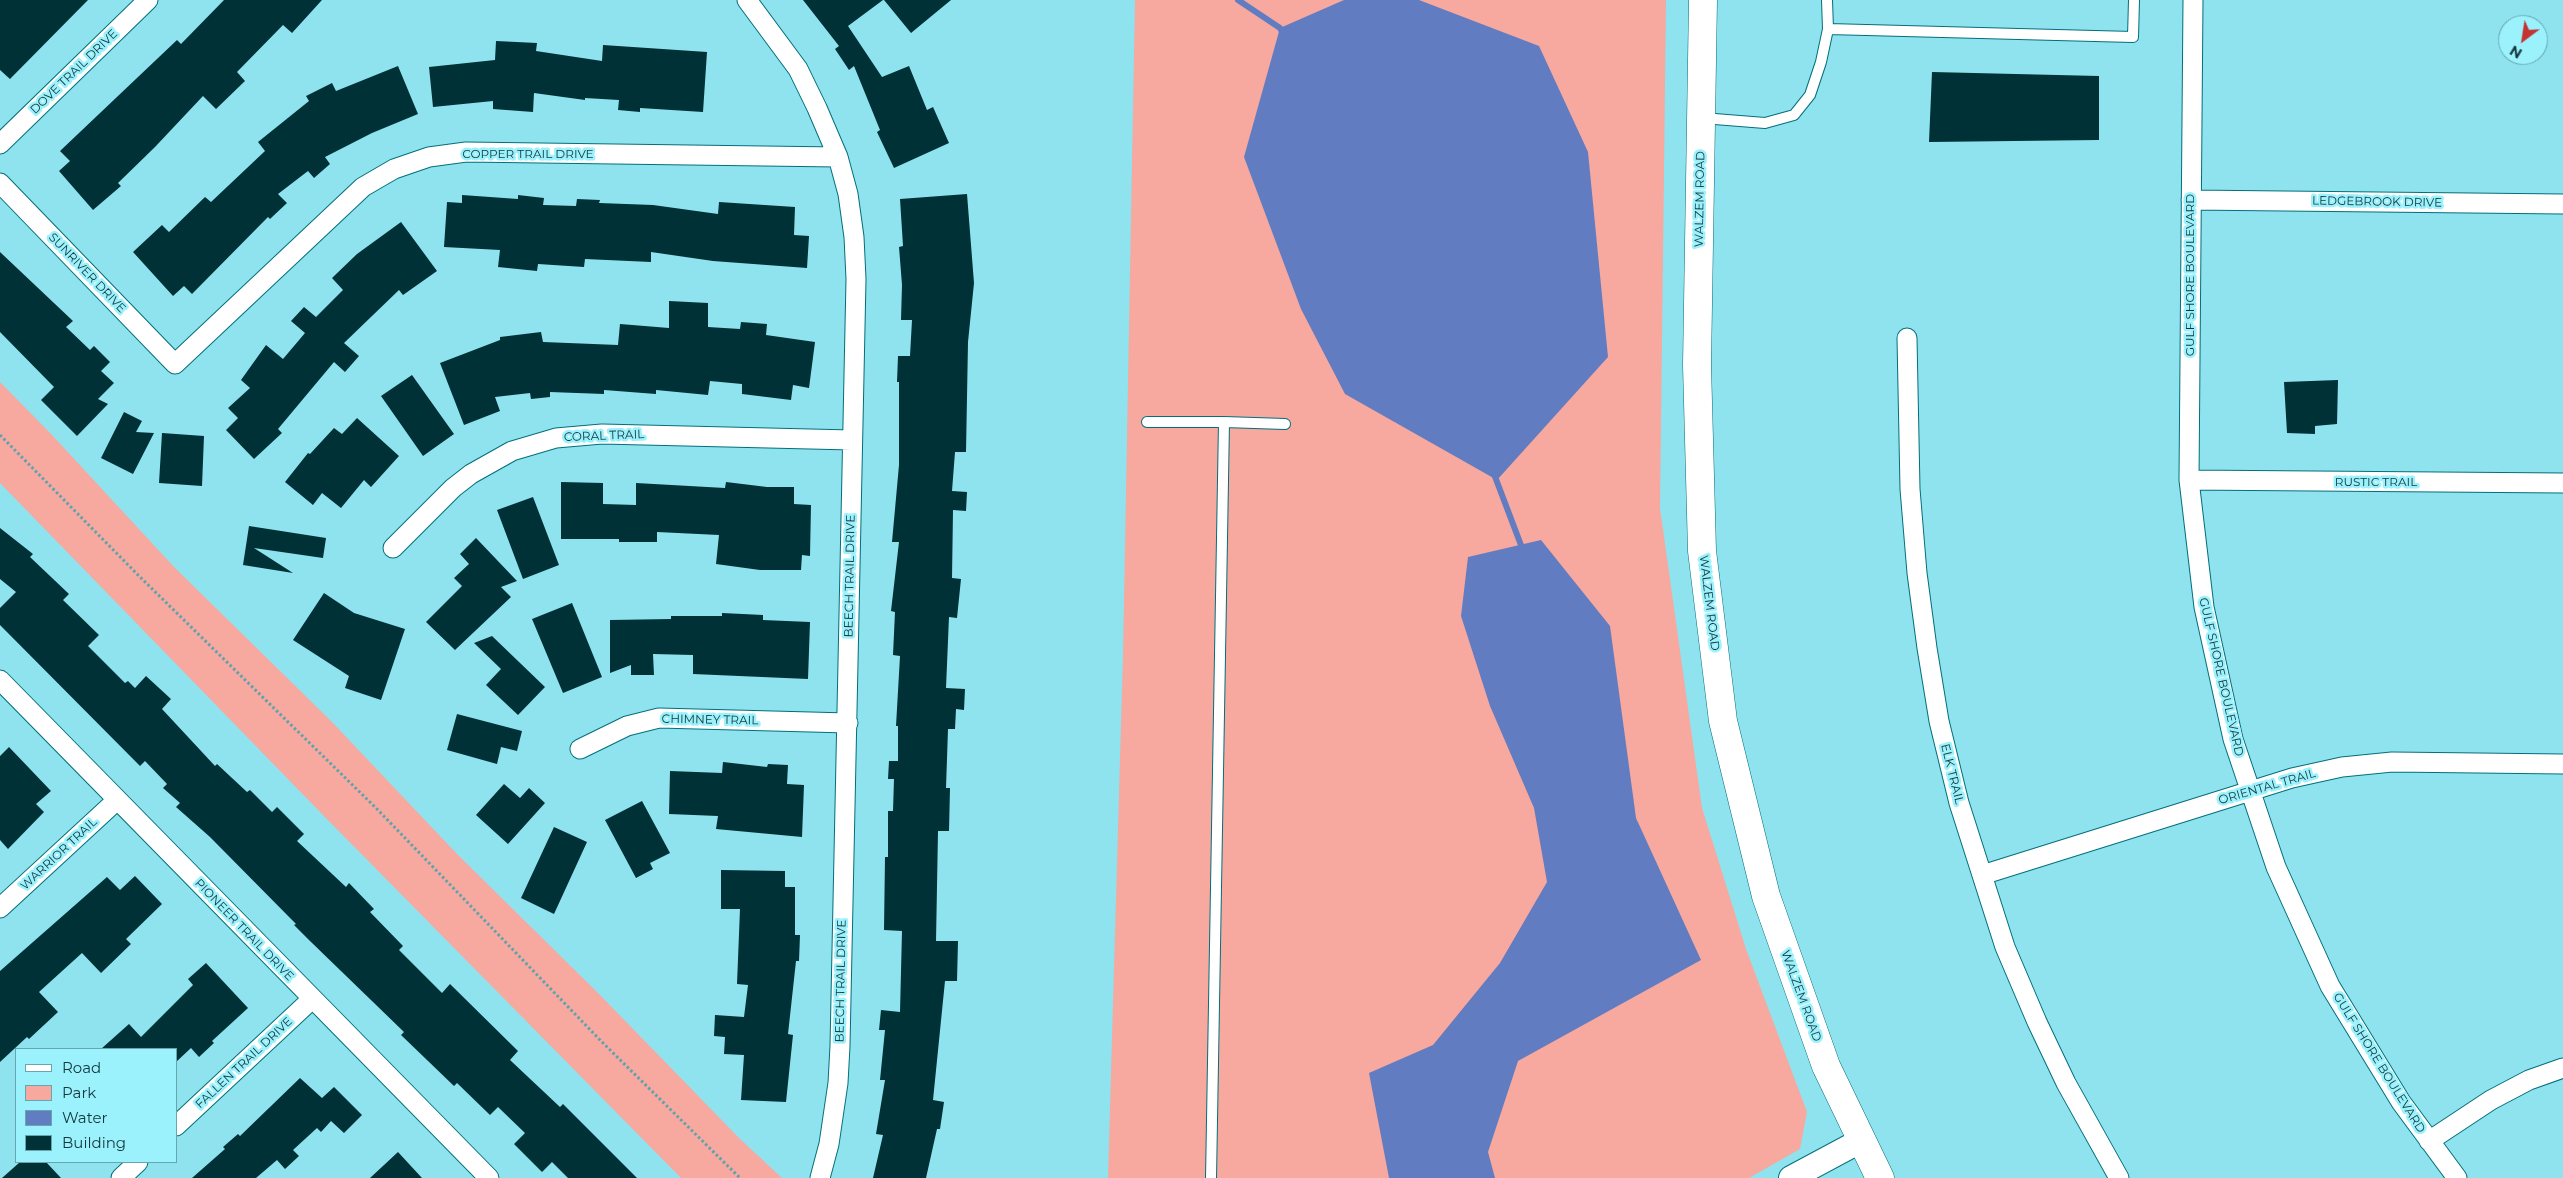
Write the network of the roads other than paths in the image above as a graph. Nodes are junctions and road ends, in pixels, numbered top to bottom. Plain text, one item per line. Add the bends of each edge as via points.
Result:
1 (148, 0) edge
2 (747, 0) edge
3 (1704, 0) edge
4 (1827, 0) edge
5 (2134, 0) edge
6 (2193, 0) edge
7 (1828, 29) junction
8 (1701, 118) junction
9 (0, 144) edge
10 (838, 157) junction
11 (0, 182) edge
12 (2191, 200) junction
13 (2563, 204) edge
14 (1907, 338) dead end
15 (175, 364) joint
16 (1147, 422) dead end
17 (1224, 422) junction
18 (1285, 424) dead end
19 (852, 440) junction
20 (2189, 480) junction
21 (2563, 483) edge
22 (393, 548) dead end
23 (0, 680) edge
24 (848, 723) junction
25 (580, 749) dead end
26 (2563, 764) edge
27 (2250, 791) junction
28 (117, 800) junction
29 (1982, 875) junction
30 (0, 908) edge
31 (312, 1000) junction
32 (2563, 1068) edge
33 (178, 1124) edge
34 (1862, 1140) junction
35 (2429, 1142) junction
36 (137, 1163) edge
37 (121, 1178) edge
38 (489, 1178) edge
39 (820, 1178) edge
40 (1211, 1178) edge
41 (1791, 1178) edge
42 (1880, 1178) edge
43 (2120, 1178) edge
44 (2457, 1178) edge

1 - 9 street, DOVE TRAIL DRIVE
2 - 10 street, BEECH TRAIL DRIVE via 798,69
3 - 8 main road, WALZEM ROAD
4 - 7 lane
5 - 7 lane via 2134,38
6 - 12 street, GULF SHORE BOULEVARD
7 - 8 lane via 1810,95 1794,115 1765,123
8 - 34 main road, WALZEM ROAD via 1697,365 1702,550 1723,720 1766,896 1826,1066
10 - 15 street, COPPER TRAIL DRIVE via 466,152 429,157 394,169 363,188
10 - 19 street, BEECH TRAIL DRIVE via 854,236
11 - 15 street, SUNRIVER DRIVE
12 - 13 street, LEDGEBROOK DRIVE
12 - 20 street, GULF SHORE BOULEVARD
14 - 29 street, ELK TRAIL via 1910,489 1927,648 1955,785
16 - 17 lane
17 - 18 lane
17 - 40 lane
19 - 22 street, CORAL TRAIL via 602,434 556,438 512,451 471,474 452,488
19 - 24 street, BEECH TRAIL DRIVE
20 - 21 street, RUSTIC TRAIL
20 - 27 street, GULF SHORE BOULEVARD via 2204,607 2233,739
23 - 28 street, PIONEER TRAIL DRIVE
24 - 25 street, CHIMNEY TRAIL via 659,718 627,726
24 - 39 street, BEECH TRAIL DRIVE via 838,1074 829,1144
26 - 27 street, ORIENTAL TRAIL via 2392,762 2333,769
27 - 29 street, ORIENTAL TRAIL
27 - 35 street, GULF SHORE BOULEVARD via 2276,867 2330,986 2364,1045
28 - 30 street, WARRIOR TRAIL
28 - 31 street, PIONEER TRAIL DRIVE
29 - 43 street, ELK TRAIL via 2005,947 2036,1022 2066,1083
31 - 33 street, FALLEN TRAIL DRIVE
31 - 38 street, PIONEER TRAIL DRIVE
32 - 35 street via 2529,1080 2491,1100
34 - 41 street
34 - 42 main road, WALZEM ROAD
35 - 44 street, GULF SHORE BOULEVARD
36 - 37 street

